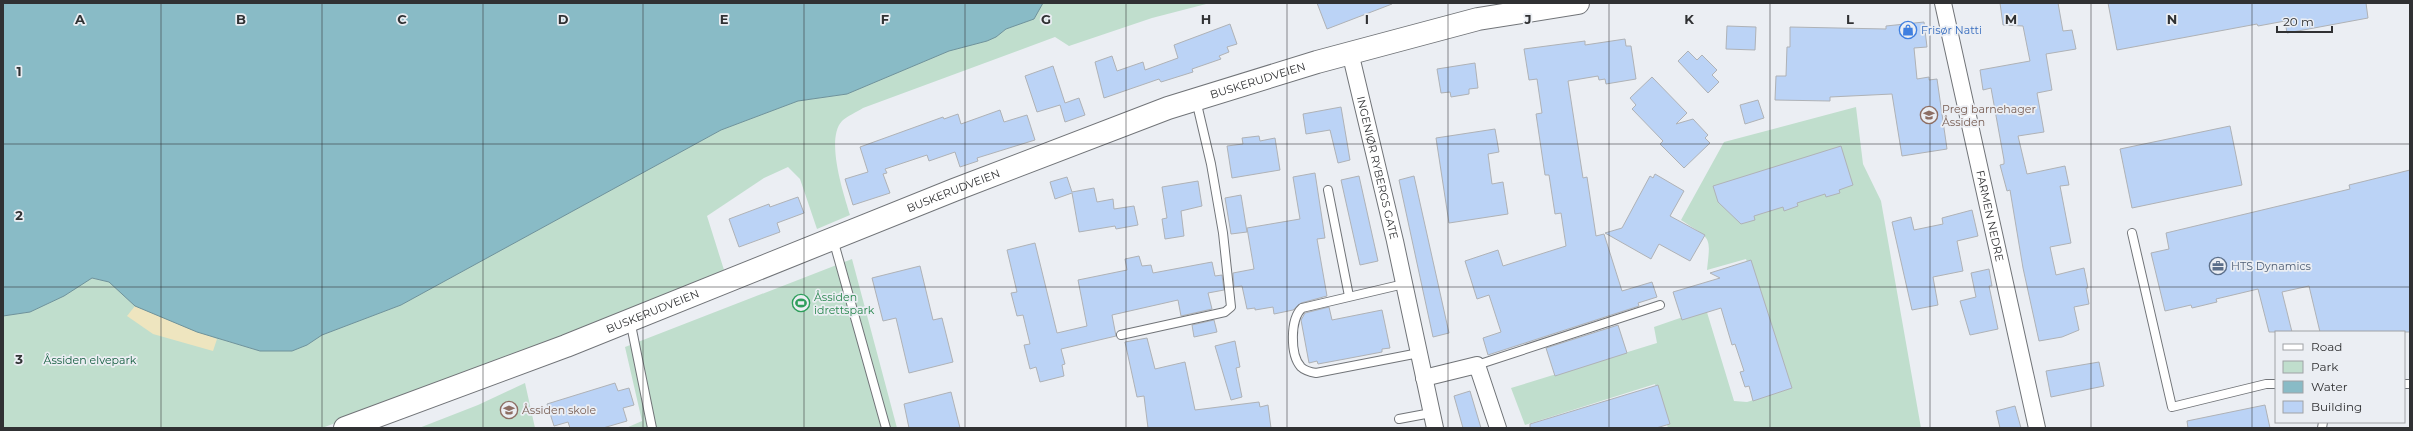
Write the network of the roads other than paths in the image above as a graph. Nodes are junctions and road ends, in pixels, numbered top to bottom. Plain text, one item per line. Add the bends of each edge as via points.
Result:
1 (1578, 3) edge
2 (1943, 3) edge
3 (1350, 52) junction
4 (1195, 100) junction
5 (1328, 190) dead end
6 (2132, 233) dead end
7 (832, 238) junction
8 (1404, 284) junction
9 (1349, 296) junction
10 (1660, 305) dead end
11 (630, 320) junction
12 (1121, 334) dead end
13 (1419, 353) junction
14 (1477, 365) junction
15 (1424, 378) junction
16 (2275, 384) edge
17 (1399, 419) dead end
18 (1433, 421) edge
19 (345, 428) edge
20 (652, 428) edge
21 (886, 428) edge
22 (1498, 428) edge
23 (2037, 428) edge

1 - 3 main road, BUSKERUDVEIEN via 1501,11
2 - 23 street, FARMEN NEDRE
3 - 4 main road, BUSKERUDVEIEN
3 - 8 street, INGENIØR RYBERGS GATE
4 - 7 main road, BUSKERUDVEIEN
4 - 12 lane via 1211,164 1223,233 1231,307 1225,312
5 - 9 lane
6 - 16 lane via 2172,408 2266,384
7 - 11 main road, BUSKERUDVEIEN
7 - 21 lane
8 - 9 lane
8 - 13 street, INGENIØR RYBERGS GATE
9 - 13 lane via 1302,308 1298,312 1292,336 1301,366 1316,373
10 - 14 lane
11 - 19 main road, BUSKERUDVEIEN
11 - 20 lane
13 - 15 street, INGENIØR RYBERGS GATE
14 - 15 street
14 - 22 street
15 - 18 street, INGENIØR RYBERGS GATE
17 - 18 lane

